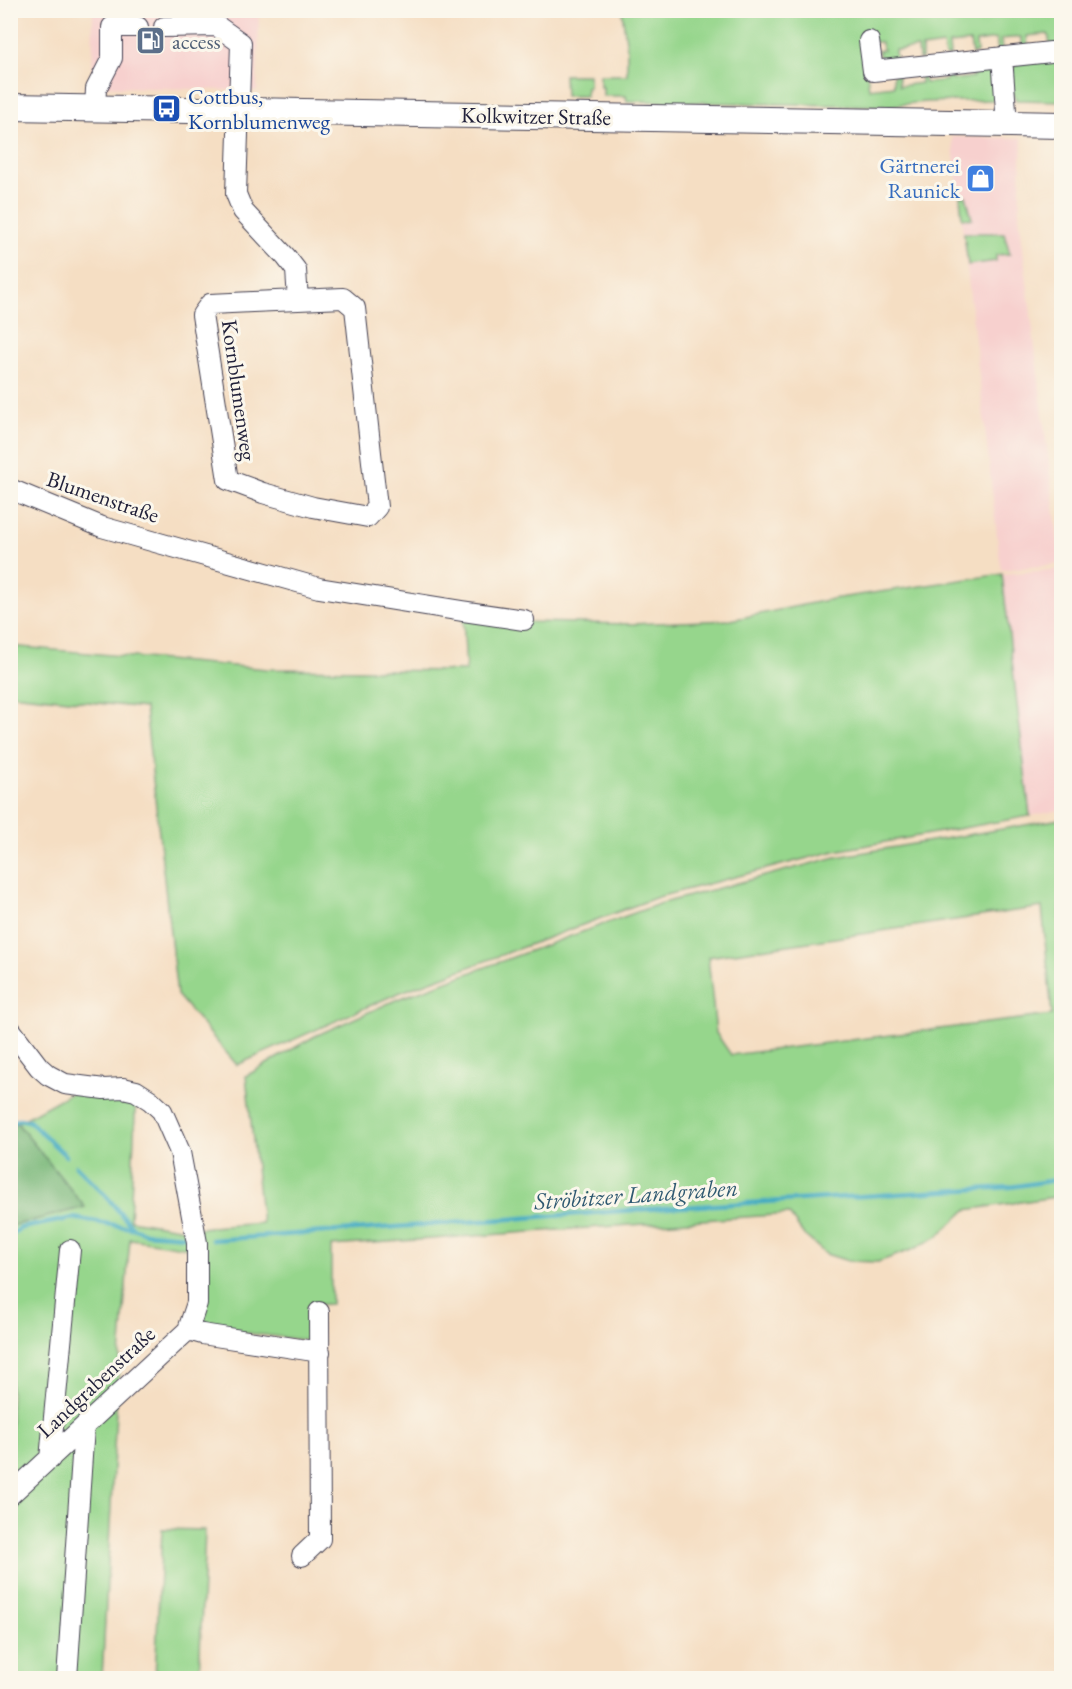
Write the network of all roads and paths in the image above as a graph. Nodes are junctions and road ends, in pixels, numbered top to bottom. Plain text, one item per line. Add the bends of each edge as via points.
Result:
1 (112, 19) edge
2 (180, 21) edge
3 (138, 27) dead end
4 (870, 41) dead end
5 (1062, 52) edge
6 (1002, 57) junction
7 (10, 107) edge
8 (95, 108) junction
9 (239, 110) junction
10 (1007, 124) junction
11 (1062, 125) edge
12 (298, 300) junction
13 (10, 489) edge
14 (524, 620) dead end
15 (10, 1029) edge
16 (70, 1250) dead end
17 (320, 1312) dead end
18 (188, 1330) junction
19 (320, 1352) junction
20 (84, 1427) junction
21 (50, 1459) junction
22 (11, 1499) edge
23 (302, 1556) dead end
24 (67, 1678) edge

1 - 3 street
1 - 8 street via 112,58 96,89
2 - 9 street via 217,26 241,43
4 - 6 street via 873,71
5 - 6 street
6 - 10 street
7 - 8 main road, Kolkwitzer Straße
8 - 9 main road, Kolkwitzer Straße
9 - 10 main road, Kolkwitzer Straße
9 - 12 street via 236,194 243,211 296,270
10 - 11 main road, Kolkwitzer Straße
12 - 12 street, Kornblumenweg via 343,298 355,308 377,507 368,517 313,507 228,480 202,315 210,304
13 - 14 street, Blumenstraße via 102,527 319,588
15 - 18 street, Landgrabenstraße via 48,1075 65,1084 136,1091 162,1111 180,1152 197,1243 197,1303
16 - 21 street
17 - 19 street
18 - 19 street, Landgrabenstraße
18 - 20 street, Landgrabenstraße
19 - 23 street via 321,1539
20 - 21 street, Landgrabenstraße
20 - 24 street
21 - 22 street, Landgrabenstraße

